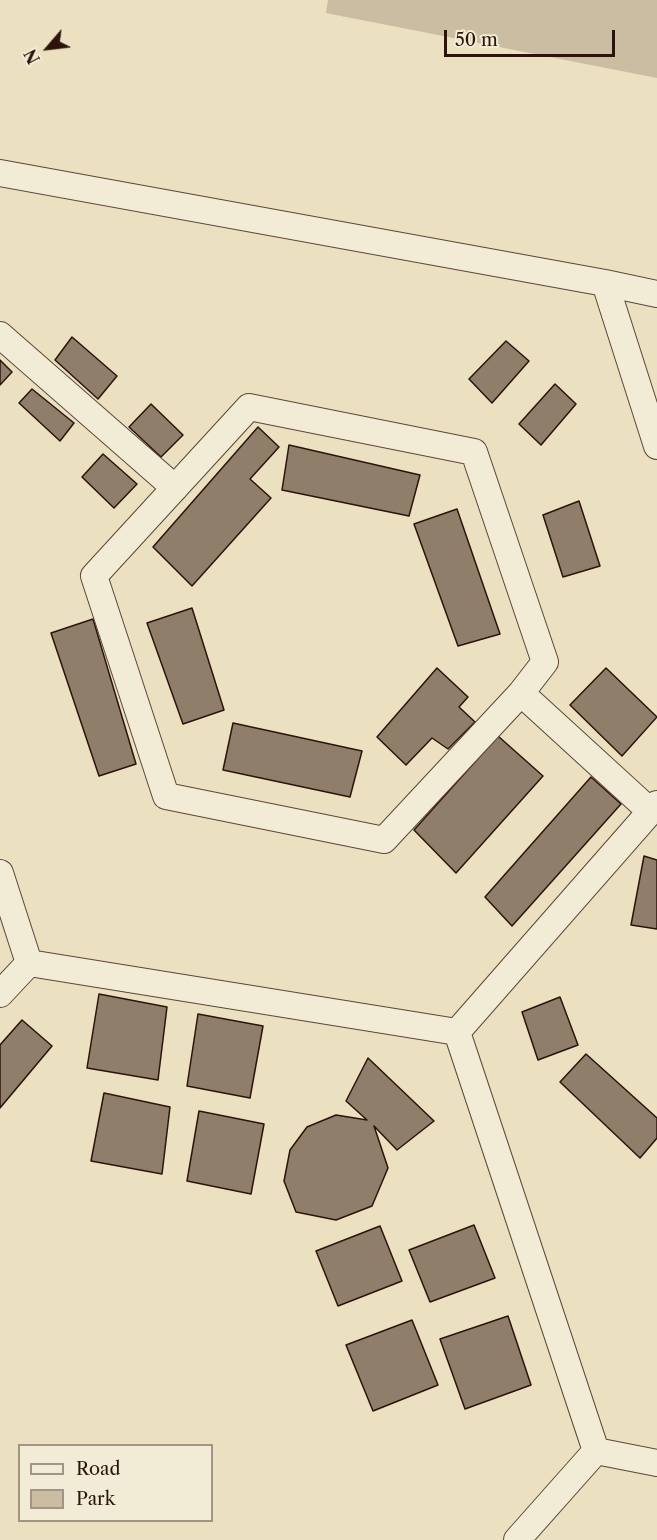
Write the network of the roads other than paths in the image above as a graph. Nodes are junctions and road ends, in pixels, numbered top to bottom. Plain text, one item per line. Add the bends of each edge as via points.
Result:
1 (0, 172) edge
2 (605, 283) junction
3 (657, 294) edge
4 (0, 335) edge
5 (657, 446) edge
6 (175, 488) junction
7 (520, 693) junction
8 (654, 808) edge
9 (0, 873) edge
10 (29, 963) junction
11 (0, 994) edge
12 (457, 1032) junction
13 (596, 1451) junction
14 (657, 1463) edge
15 (517, 1540) edge

1 - 2 street
2 - 3 street
2 - 5 street
4 - 6 street
6 - 7 street via 249,407 474,452 545,662
6 - 7 street via 94,576 166,796 384,840
7 - 8 street
8 - 12 street
9 - 10 street
10 - 11 street
10 - 12 street
12 - 13 street
13 - 14 street
13 - 15 street

